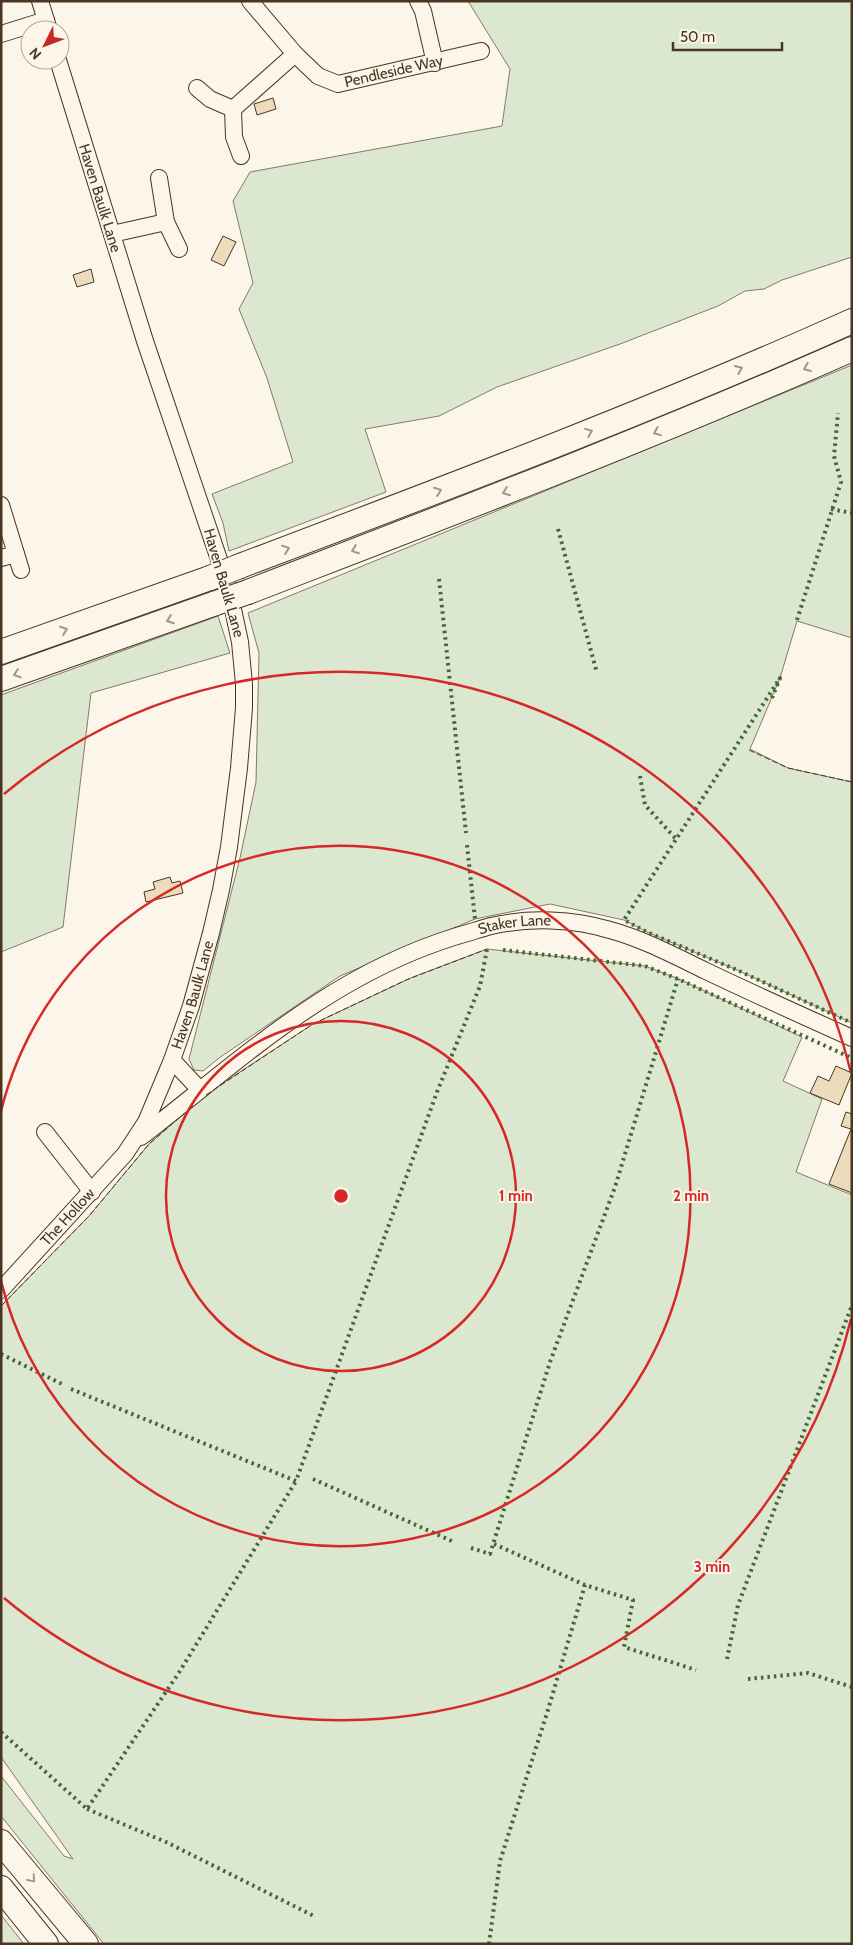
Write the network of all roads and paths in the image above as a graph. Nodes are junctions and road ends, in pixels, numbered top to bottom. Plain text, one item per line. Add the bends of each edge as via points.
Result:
1 (40, 1) edge
2 (250, 1) edge
3 (418, 1) edge
4 (46, 20) edge
5 (20, 30) edge
6 (1, 34) edge
7 (481, 51) dead end
8 (295, 54) junction
9 (435, 63) junction
10 (61, 70) edge
11 (197, 88) dead end
12 (233, 109) junction
13 (241, 156) dead end
14 (159, 178) dead end
15 (166, 222) junction
16 (112, 234) junction
17 (179, 249) dead end
18 (852, 321) edge
19 (852, 349) edge
20 (1, 505) edge
21 (8, 556) edge
22 (20, 570) dead end
23 (1, 652) edge
24 (1, 679) edge
25 (852, 1038) edge
26 (172, 1060) junction
27 (200, 1090) junction
28 (45, 1132) dead end
29 (133, 1142) junction
30 (92, 1192) junction
31 (1, 1290) edge
32 (1, 1842) edge
33 (1, 1888) edge
34 (46, 1944) edge
35 (86, 1944) edge

1 - 4 street
2 - 8 street, Pendleside Way
3 - 9 street
5 - 6 street
7 - 9 street, Pendleside Way
8 - 9 street, Pendleside Way via 318,76 338,84
8 - 12 street
10 - 16 street, Haven Baulk Lane
11 - 12 street via 210,99
12 - 13 street via 234,137
14 - 15 street
15 - 16 street
15 - 17 street
16 - 26 street, Haven Baulk Lane via 228,586 240,642 244,684 240,768 221,890 191,1006
23 -> 18 highway, bridge via 210,578 521,459
19 -> 24 highway, bridge via 548,476 216,604
20 - 21 street
21 - 22 street
25 - 27 street, Staker Lane via 652,946 610,930 566,921 531,921 492,926 437,942 388,962 336,990 275,1030
26 - 27 street
26 - 29 street, Haven Baulk Lane via 155,1103
27 - 29 street, Staker Lane
28 - 30 street
29 - 30 street, The Hollow
30 - 31 street, The Hollow
32 -> 35 highway
33 - 34 highway

